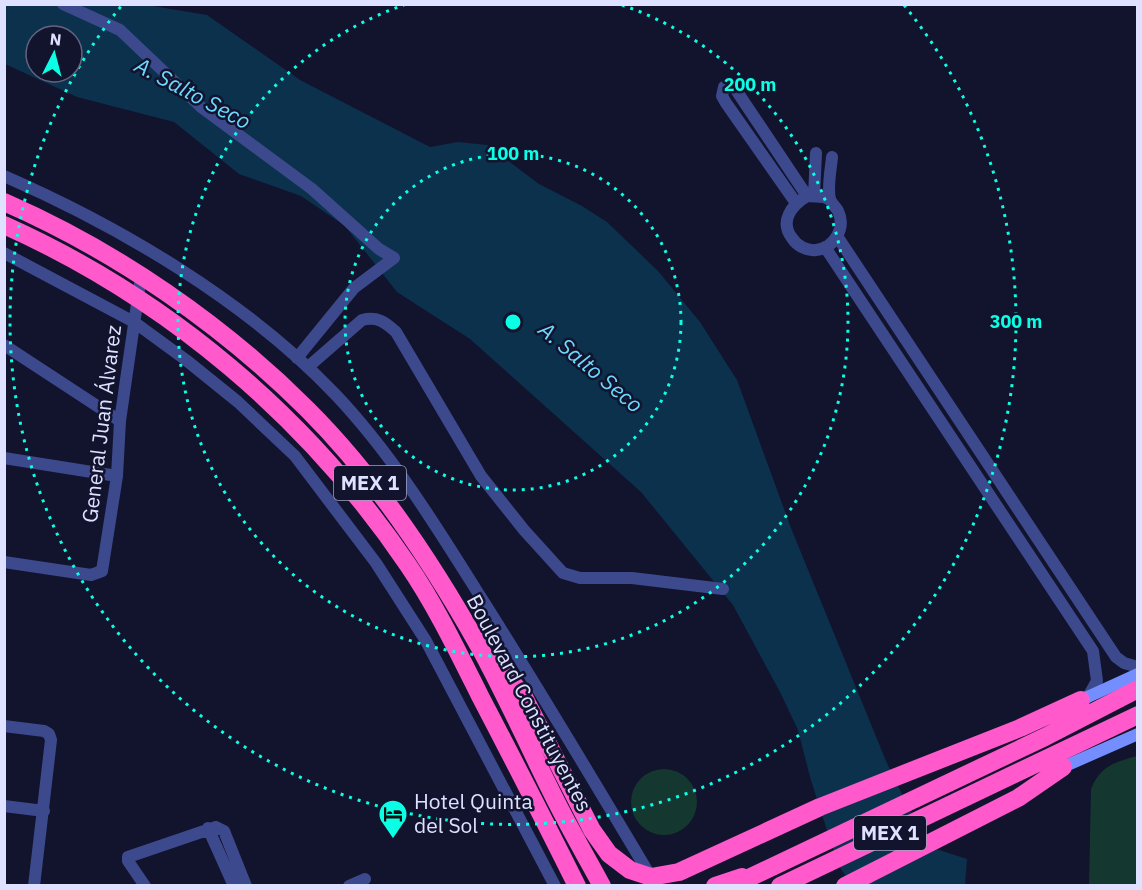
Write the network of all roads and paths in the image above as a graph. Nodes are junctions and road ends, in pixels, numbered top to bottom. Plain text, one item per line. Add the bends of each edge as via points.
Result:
1 (63, 4) edge
2 (816, 153) dead end
3 (832, 157) dead end
4 (4, 176) edge
5 (810, 196) junction
6 (830, 200) junction
7 (4, 202) edge
8 (796, 203) junction
9 (4, 225) edge
10 (837, 236) junction
11 (825, 247) junction
12 (4, 253) edge
13 (141, 276) junction
14 (138, 297) junction
15 (883, 305) junction
16 (868, 315) junction
17 (134, 322) junction
18 (4, 345) edge
19 (297, 358) junction
20 (308, 367) junction
21 (120, 421) junction
22 (4, 458) edge
23 (989, 468) junction
24 (975, 475) junction
25 (117, 476) junction
26 (4, 562) edge
27 (723, 589) dead end
28 (480, 648) junction
29 (1137, 667) edge
30 (1137, 674) edge
31 (1137, 689) edge
32 (1084, 699) junction
33 (1137, 715) edge
34 (4, 726) edge
35 (1137, 734) edge
36 (1045, 736) junction
37 (1063, 767) junction
38 (993, 784) junction
39 (4, 806) edge
40 (44, 811) junction
41 (208, 828) junction
42 (761, 870) junction
43 (651, 877) junction
44 (365, 879) dead end
45 (785, 883) edge
46 (34, 885) edge
47 (145, 885) edge
48 (234, 885) edge
49 (246, 885) edge
50 (349, 885) edge
51 (555, 885) edge
52 (577, 885) edge
53 (602, 885) edge
54 (715, 885) edge
55 (732, 885) edge
56 (845, 885) edge

1 - 19 street via 120,30 201,107 312,189 394,258 354,288
2 - 5 street
3 - 6 street
4 - 19 street via 110,226 170,262
5 - 6 street
5 - 8 street
5 - 8 street via 736,90 724,87 722,96 726,103
6 - 10 street via 840,219
7 - 13 highway, Boulevard Constituyentes / MEX 1 via 74,236
8 - 11 street via 787,224 793,240 808,249
9 - 14 highway, Boulevard Constituyentes / MEX 1 via 67,255
10 - 11 street
10 - 15 street
11 - 16 street
12 - 17 street
13 - 14 street, General Juan Álvarez
13 - 28 highway, Boulevard Constituyentes / MEX 1 via 246,354 309,411 388,506
14 - 17 street, General Juan Álvarez
14 - 52 highway, Boulevard Constituyentes / MEX 1 via 250,383 308,441 387,537 449,636
15 - 16 street
15 - 23 street
16 - 24 street
17 - 21 street, General Juan Álvarez
17 - 51 street via 270,430 296,456 353,530 426,641
18 - 21 street
19 - 20 street
20 - 27 street via 362,320 383,320 396,332 481,476 563,573 580,578 632,578
20 - 43 street via 384,452 440,532
21 - 25 street, General Juan Álvarez
22 - 25 street
23 - 24 street
23 - 29 street via 1117,659
24 - 32 street via 1093,651 1097,681
25 - 26 street, General Juan Álvarez via 102,571 98,574
28 - 43 highway via 523,695 592,830 609,854 630,870
28 - 53 highway, Boulevard Constituyentes / MEX 1
30 - 32 main road
31 - 36 highway, MEX 1
32 - 36 highway
32 - 43 highway via 830,802 679,872
33 - 38 highway, MEX 1
34 - 40 street via 49,734
35 - 37 main road
36 - 42 highway, MEX 1
37 - 38 highway
37 - 56 highway via 1018,798
38 - 45 highway, MEX 1
39 - 40 street
40 - 46 street
41 - 47 street via 128,857
41 - 48 street
41 - 49 street via 224,831
42 - 54 highway, MEX 1
42 - 55 highway, MEX 1
44 - 50 street

